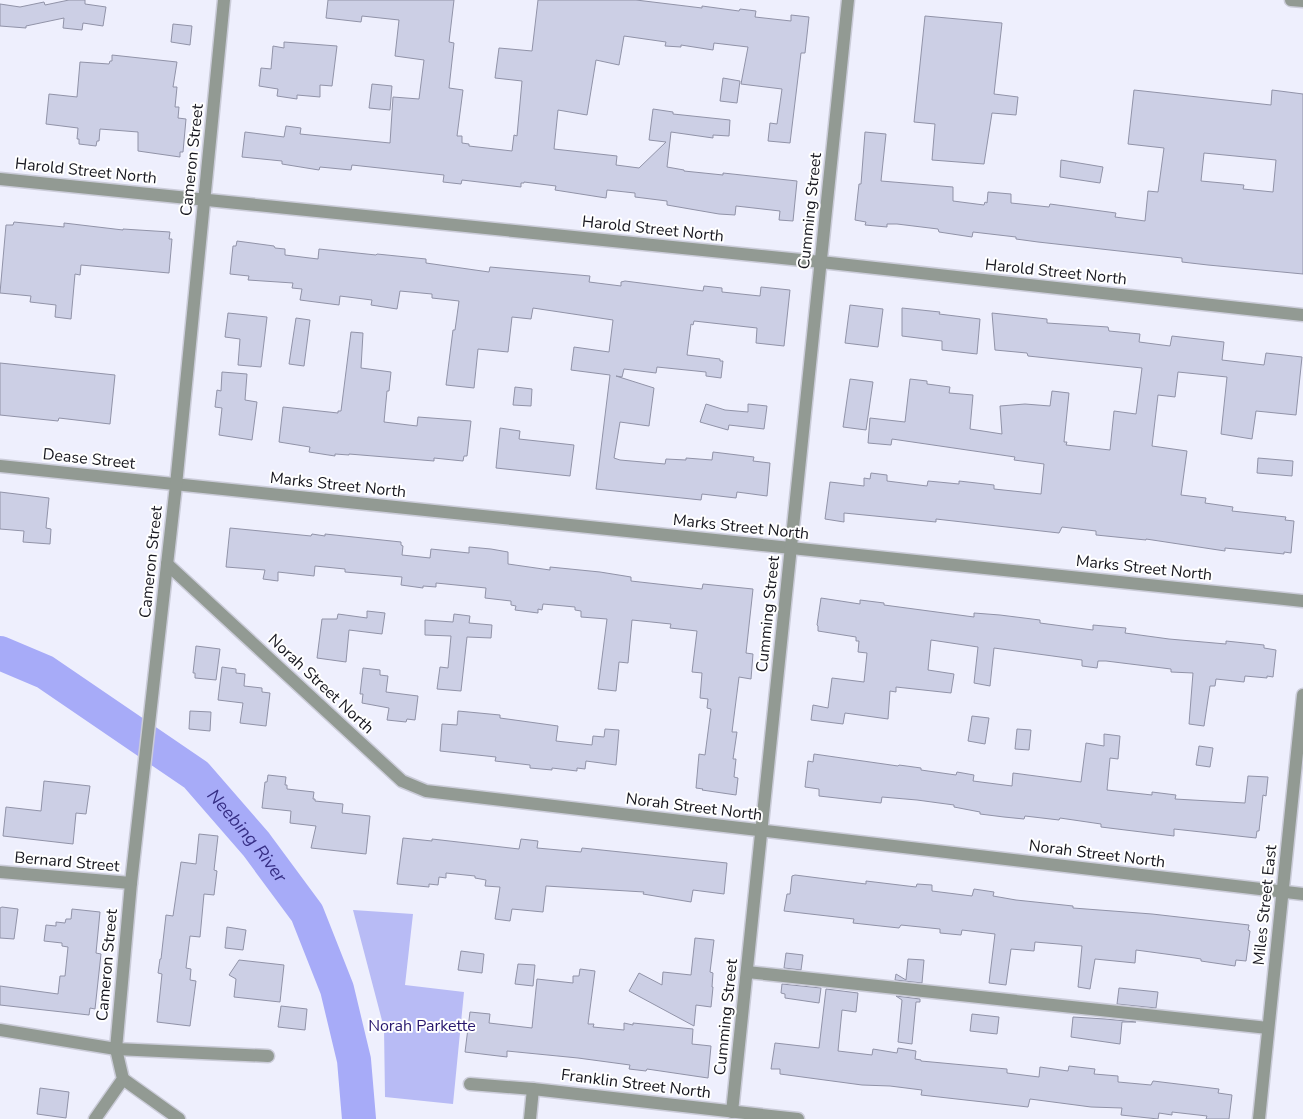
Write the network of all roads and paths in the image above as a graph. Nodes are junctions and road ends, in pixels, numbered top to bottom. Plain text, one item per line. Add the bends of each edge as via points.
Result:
1 (224, 0) edge
2 (848, 0) edge
3 (1291, 0) edge
4 (1303, 1) edge
5 (0, 179) edge
6 (204, 200) junction
7 (821, 262) junction
8 (1303, 315) edge
9 (0, 466) edge
10 (176, 485) junction
11 (791, 549) junction
12 (167, 564) junction
13 (1303, 601) edge
14 (1303, 695) edge
15 (762, 832) junction
16 (0, 872) edge
17 (131, 883) junction
18 (1282, 892) junction
19 (1303, 894) edge
20 (747, 972) junction
21 (1268, 1028) junction
22 (0, 1030) edge
23 (116, 1049) junction
24 (268, 1056) dead end
25 (123, 1079) junction
26 (470, 1084) dead end
27 (533, 1089) junction
28 (732, 1112) junction
29 (95, 1119) edge
30 (179, 1119) edge
31 (530, 1119) edge
32 (798, 1119) edge
33 (1259, 1119) edge

1 - 6 street, Cameron Street
2 - 7 street, Cumming Street
3 - 4 street
5 - 6 street, Harold Street North
6 - 7 street, Harold Street North
6 - 10 street, Cameron Street
7 - 8 street, Harold Street North
7 - 11 street, Cumming Street
9 - 10 street, Dease Street
10 - 11 street, Marks Street North
10 - 12 street, Cameron Street
11 - 13 street, Marks Street North
11 - 15 street, Cumming Street
12 - 15 street, Norah Street North via 402,781 426,791
12 - 17 street, Cameron Street
14 - 18 street, Miles Street East
15 - 18 street, Norah Street North
15 - 20 street, Cumming Street
16 - 17 street, Bernard Street
17 - 23 street, Cameron Street
18 - 19 street, Norah Street North
18 - 21 street, Miles Street East
20 - 21 street
20 - 28 street, Cumming Street
21 - 33 street, Miles Street East
22 - 23 street
23 - 24 street
23 - 25 street, Cameron Street
25 - 29 street
25 - 30 street
26 - 27 street, Franklin Street North
27 - 28 street, Franklin Street North
27 - 31 street
28 - 32 street, Franklin Street North

